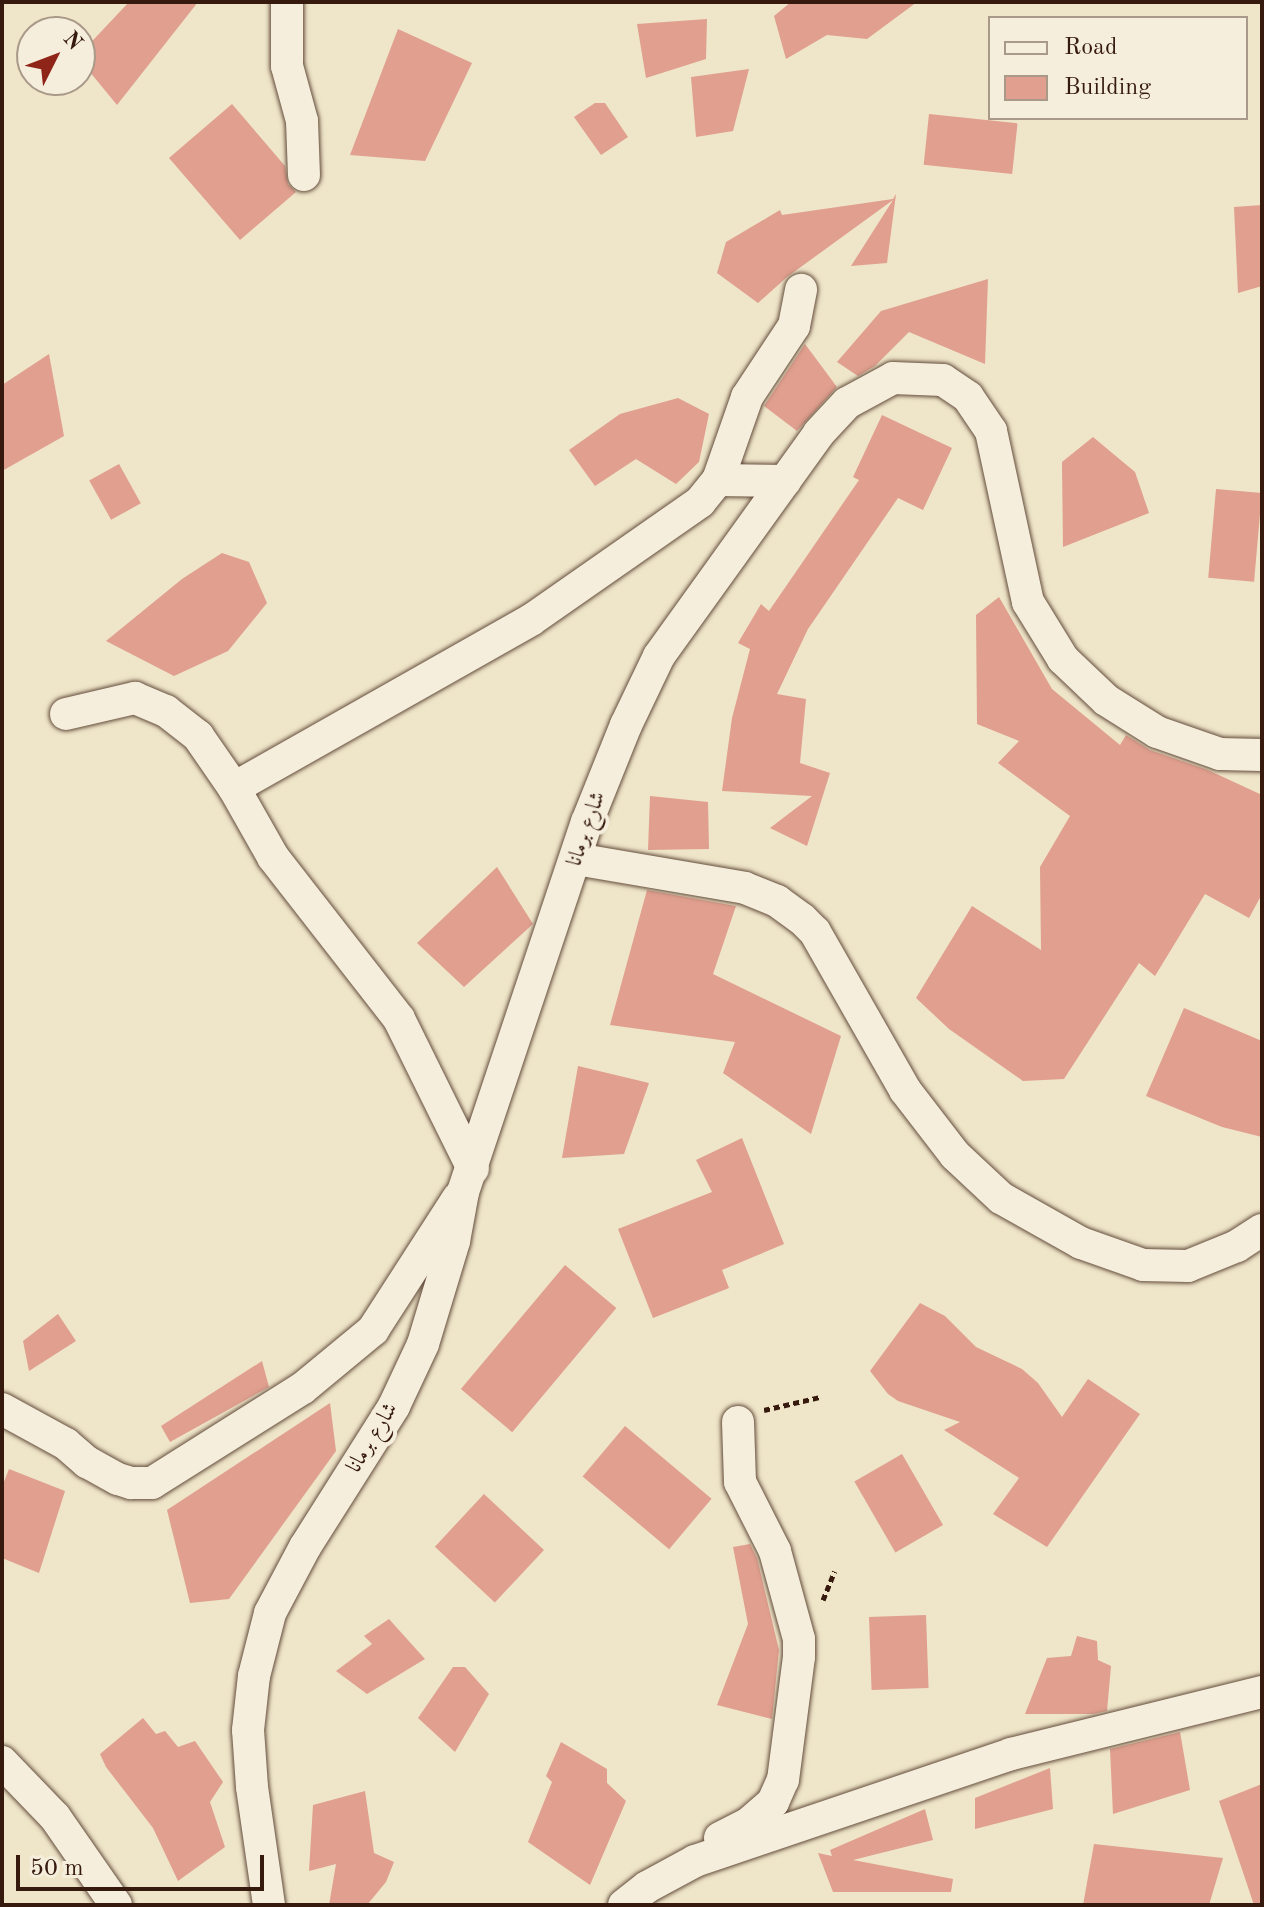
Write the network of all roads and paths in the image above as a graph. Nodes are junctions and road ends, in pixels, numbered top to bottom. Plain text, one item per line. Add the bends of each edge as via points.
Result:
1 (287, 2) edge
2 (304, 175) dead end
3 (801, 290) dead end
4 (718, 480) junction
5 (785, 481) junction
6 (66, 714) dead end
7 (1262, 755) edge
8 (234, 788) junction
9 (576, 859) junction
10 (468, 1181) junction
11 (1262, 1230) edge
12 (820, 1397) dead end
13 (2, 1409) edge
14 (738, 1422) joint
15 (1262, 1692) edge
16 (2, 1762) edge
17 (116, 1905) edge
18 (269, 1905) edge
19 (608, 1905) edge
20 (624, 1905) edge

1 - 2 street via 287,66 302,121
3 - 4 street via 794,326 747,397
4 - 5 street
4 - 8 street via 700,502 531,620
5 - 7 street, شارع برمانا via 847,403 893,378 943,380 968,397 991,431 1028,602 1063,659 1106,700 1157,732 1220,754
5 - 9 street, شارع برمانا via 659,656 626,725
6 - 8 street via 135,698 166,711 198,736
8 - 10 street via 273,857 399,1019
9 - 10 street, شارع برمانا
9 - 11 street via 745,888 802,919 815,932 905,1090 955,1155 1001,1198 1081,1243 1143,1265 1188,1266
10 - 13 street via 373,1330 303,1388 152,1483 118,1479
10 - 18 street, شارع برمانا via 423,1344 394,1406 288,1579 261,1641 248,1730
12 - 14 path via 776,1405
14 - 19 street via 740,1482 775,1551 799,1639 783,1780 773,1802 749,1823 705,1846 649,1865 620,1886
15 - 20 street via 1011,1754 695,1861
16 - 17 street via 55,1817

